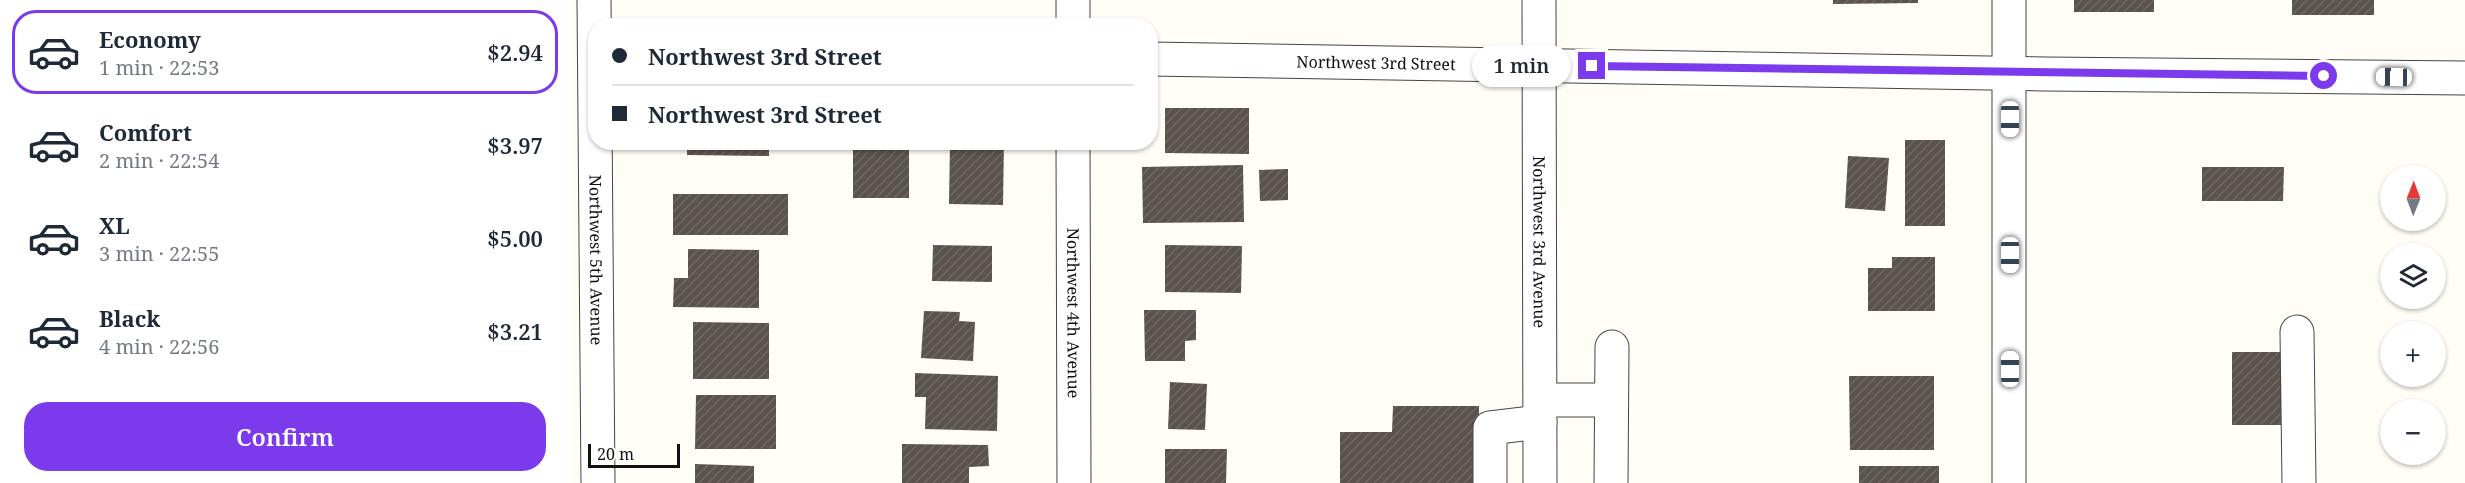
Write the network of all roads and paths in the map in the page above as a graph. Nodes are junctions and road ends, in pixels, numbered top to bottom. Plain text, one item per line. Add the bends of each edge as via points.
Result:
1 (594, 0) edge
2 (1073, 0) edge
3 (1539, 0) edge
4 (2009, 0) edge
5 (594, 18) edge
6 (1073, 18) edge
7 (570, 49) edge
8 (588, 49) edge
9 (1158, 59) edge
10 (1539, 65) junction
11 (2011, 73) junction
12 (2465, 78) edge
13 (596, 150) edge
14 (1073, 150) edge
15 (2297, 333) dead end
16 (1612, 347) dead end
17 (1611, 400) junction
18 (1540, 411) junction
19 (598, 483) edge
20 (1074, 483) edge
21 (1490, 483) edge
22 (1540, 483) edge
23 (1611, 483) edge
24 (2009, 483) edge
25 (2299, 483) edge

1 - 5 street, Northwest 5th Avenue
2 - 6 street
3 - 10 street, Northwest 3rd Avenue
4 - 11 street
7 - 8 street
9 - 10 street, Northwest 3rd Street
10 - 11 street, Northwest 3rd Street
10 - 18 street, Northwest 3rd Avenue
11 - 12 street, Northwest 3rd Street
11 - 24 street
13 - 19 street, Northwest 5th Avenue
14 - 20 street, Northwest 4th Avenue
15 - 25 street
16 - 17 street
17 - 18 street
17 - 23 street
18 - 21 street via 1490,428
18 - 22 street, Northwest 3rd Avenue

